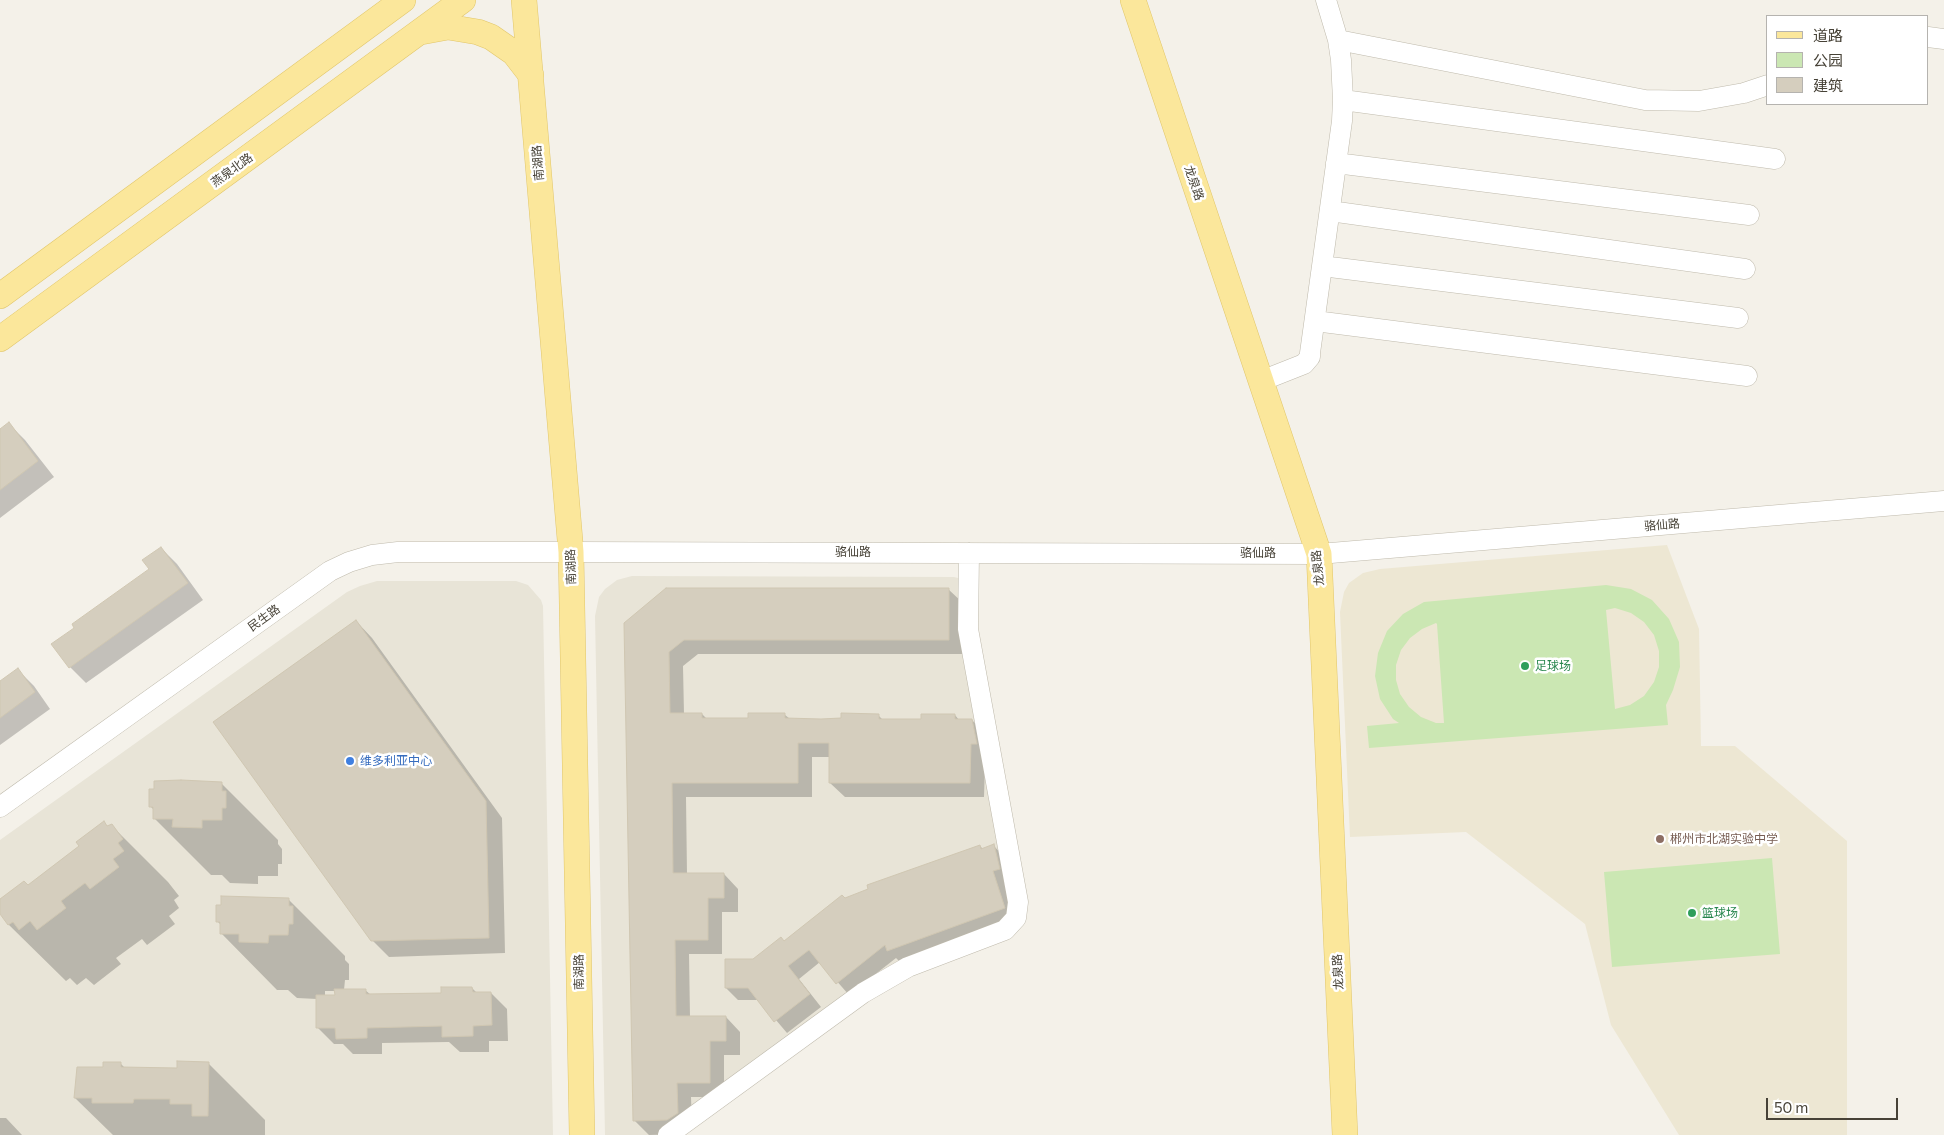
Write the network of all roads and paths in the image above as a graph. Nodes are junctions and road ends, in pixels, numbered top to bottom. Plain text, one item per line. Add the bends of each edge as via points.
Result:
1 (404, 0) edge
2 (463, 0) edge
3 (524, 0) edge
4 (1133, 0) edge
5 (1326, 0) edge
6 (419, 32) junction
7 (1929, 37) edge
8 (1944, 39) edge
9 (1338, 40) junction
10 (531, 75) junction
11 (1766, 85) edge
12 (1343, 100) junction
13 (1775, 159) dead end
14 (1336, 163) junction
15 (1330, 211) junction
16 (1749, 215) dead end
17 (1322, 266) junction
18 (1746, 269) dead end
19 (0, 296) edge
20 (1738, 318) dead end
21 (1315, 321) junction
22 (0, 340) edge
23 (1746, 376) dead end
24 (1261, 381) junction
25 (1944, 501) edge
26 (571, 552) junction
27 (969, 553) junction
28 (1319, 554) junction
29 (0, 807) edge
30 (582, 1135) edge
31 (668, 1135) edge
32 (1345, 1135) edge

1 - 19 main road
2 - 6 main road, 燕泉北路
3 - 10 main road, 南湖路
4 - 24 main road, 龙泉路
5 - 9 street
6 - 10 main road via 448,27 478,32 514,53
6 - 22 main road, 燕泉北路
7 - 8 street
9 - 11 street via 1645,100 1707,100
9 - 12 street
10 - 26 main road, 南湖路
12 - 13 street
12 - 14 street
14 - 15 street
14 - 16 street
15 - 17 street
15 - 18 street
17 - 20 street
17 - 21 street
21 - 23 street
21 - 24 street via 1308,361
24 - 28 main road, 龙泉路
25 - 28 street, 骆仙路
26 - 27 street, 骆仙路
26 - 29 street, 民生路 via 398,552 349,562 330,571
26 - 30 main road, 南湖路
27 - 28 street, 骆仙路
27 - 31 street via 968,629 1018,902 1016,918 1005,930 908,967 863,993
28 - 32 main road, 龙泉路

